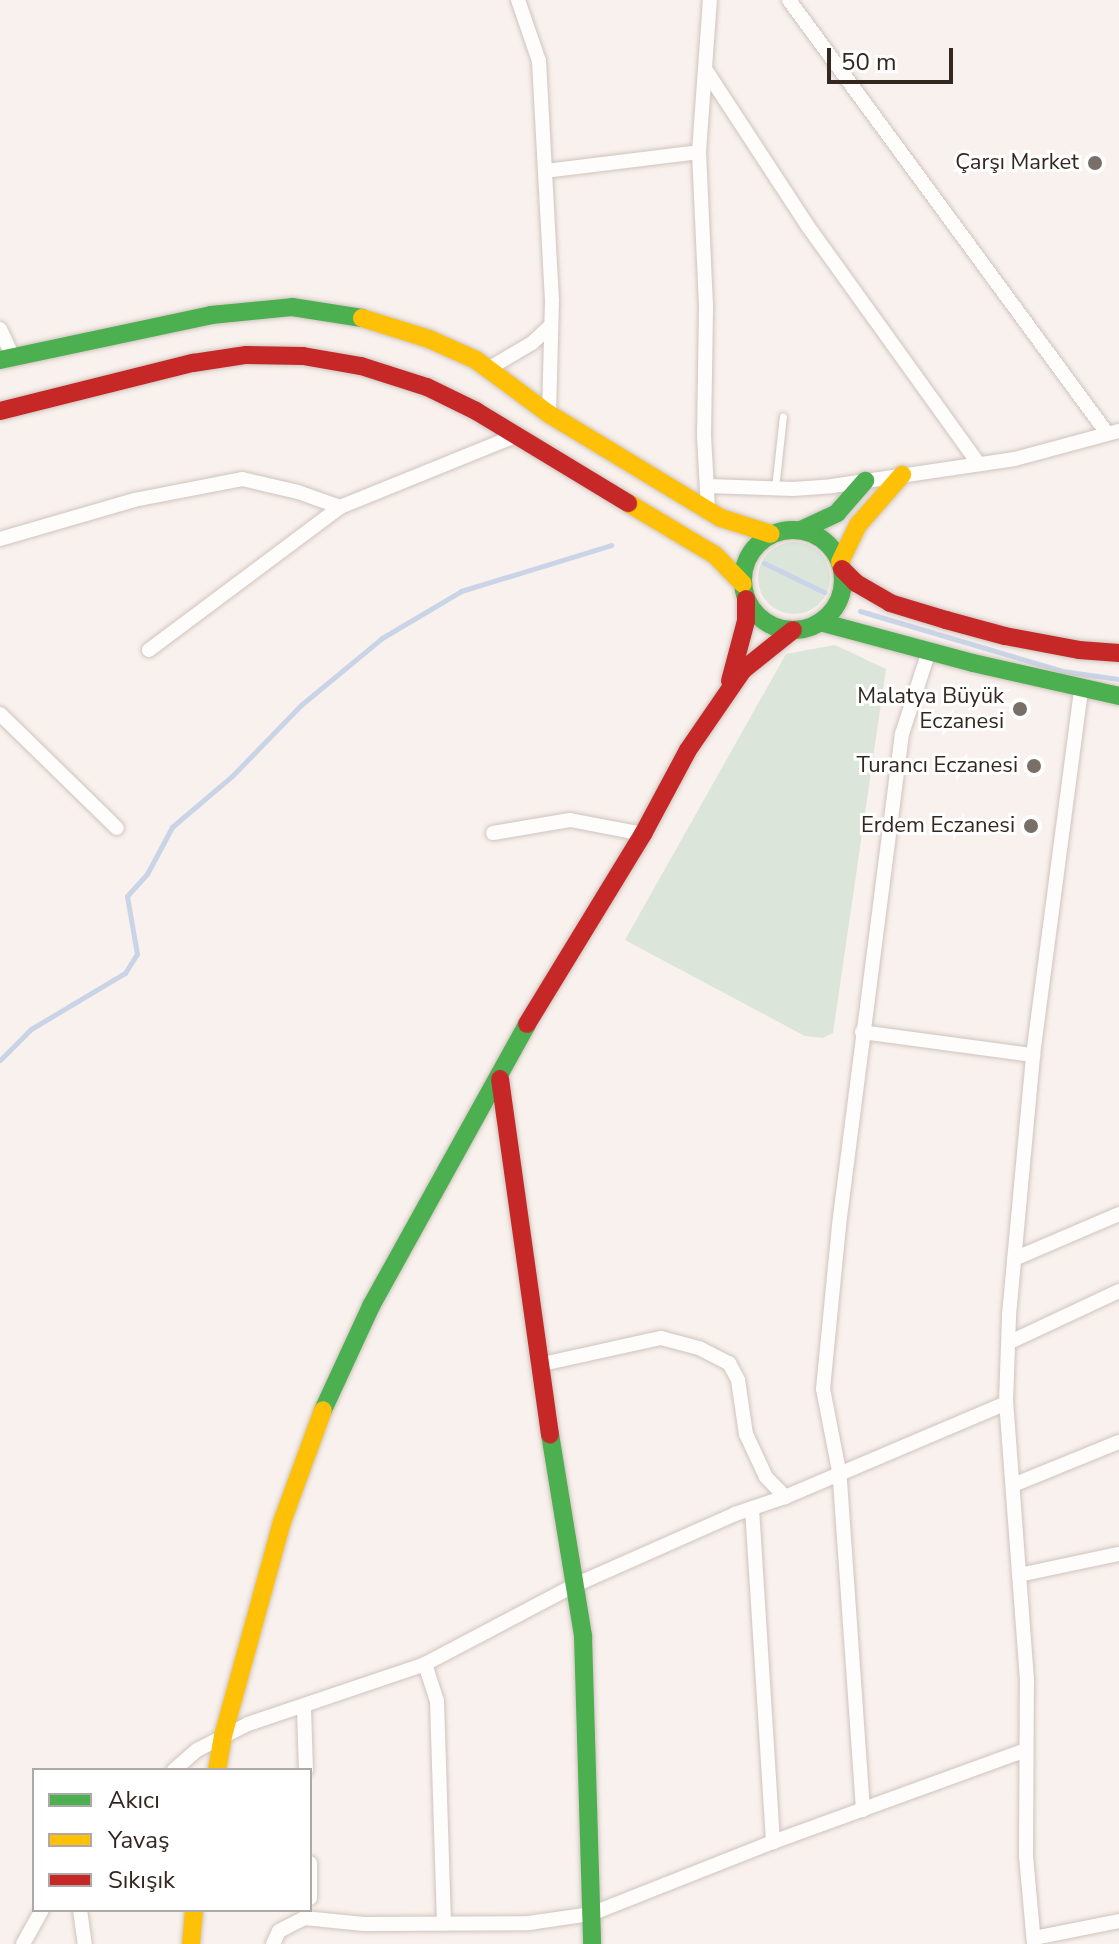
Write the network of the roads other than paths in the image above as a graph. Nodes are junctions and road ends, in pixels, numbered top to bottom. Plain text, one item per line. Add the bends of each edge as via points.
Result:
1 (518, 0) edge
2 (710, 0) edge
3 (789, 0) edge
4 (707, 72) junction
5 (699, 152) junction
6 (545, 171) junction
7 (551, 325) junction
8 (0, 329) edge
9 (6, 358) edge
10 (488, 369) junction
11 (0, 411) edge
12 (549, 414) junction
13 (783, 416) dead end
14 (1113, 432) edge
15 (515, 436) junction
16 (979, 464) junction
17 (902, 475) junction
18 (865, 481) junction
19 (708, 486) junction
20 (775, 488) junction
21 (340, 507) junction
22 (708, 509) junction
23 (801, 530) junction
24 (771, 534) junction
25 (0, 539) edge
26 (841, 565) junction
27 (744, 591) junction
28 (820, 622) junction
29 (793, 630) junction
30 (149, 650) dead end
31 (929, 651) junction
32 (1119, 653) edge
33 (727, 688) junction
34 (1081, 689) junction
35 (1119, 696) edge
36 (0, 714) edge
37 (117, 828) dead end
38 (493, 833) dead end
39 (643, 834) junction
40 (862, 1032) junction
41 (1033, 1055) junction
42 (500, 1079) junction
43 (1119, 1214) edge
44 (1014, 1259) junction
45 (1119, 1291) edge
46 (1010, 1342) junction
47 (538, 1365) junction
48 (1006, 1403) junction
49 (1119, 1442) edge
50 (839, 1471) junction
51 (1013, 1485) junction
52 (785, 1497) junction
53 (752, 1508) junction
54 (1119, 1554) edge
55 (1019, 1575) junction
56 (575, 1585) junction
57 (425, 1664) junction
58 (304, 1708) junction
59 (223, 1736) junction
60 (1026, 1750) junction
61 (176, 1768) edge
62 (217, 1768) edge
63 (306, 1768) edge
64 (863, 1810) junction
65 (773, 1842) junction
66 (41, 1912) edge
67 (80, 1912) edge
68 (194, 1912) edge
69 (305, 1914) edge
70 (591, 1914) junction
71 (1119, 1921) edge
72 (444, 1922) junction
73 (1034, 1941) edge
74 (23, 1944) edge
75 (85, 1944) edge
76 (191, 1944) edge
77 (273, 1944) edge
78 (592, 1944) edge

1 - 6 street via 539,61
2 - 4 street
3 - 14 street
4 - 5 street
4 - 16 street via 807,225
5 - 6 street
5 - 19 street
6 - 7 street
7 - 10 street
7 - 12 street
8 - 9 street
9 - 10 main road via 211,315 292,307 375,320 429,339
10 - 12 main road
11 - 15 main road via 193,363 246,355 303,356 373,369 427,387
12 - 22 main road
13 - 20 lane
14 - 16 street
15 - 21 street
15 - 27 main road via 715,555
16 - 17 street
17 - 18 street
17 - 26 main road via 868,511
18 - 20 street
18 - 23 main road via 837,513
19 - 20 street
19 - 22 street
21 - 25 street via 242,479 134,500
21 - 30 street
22 - 24 main road via 737,525
23 - 24 main road
23 - 26 main road via 825,540
24 - 27 main road via 749,554
26 - 28 main road via 838,601
26 - 32 main road via 856,583 890,603 1034,642
27 - 29 main road via 765,622
27 - 33 main road via 746,621
28 - 29 main road
28 - 31 main road
29 - 33 main road via 760,653
31 - 34 main road
31 - 40 street via 902,734
33 - 39 main road
34 - 35 main road
34 - 41 street
36 - 37 street
38 - 39 street via 570,820
39 - 42 main road
40 - 41 street
40 - 50 street via 823,1389
41 - 44 street
42 - 47 main road
42 - 59 main road via 371,1306 326,1403 282,1522
43 - 44 street
44 - 46 street
45 - 46 street
46 - 48 street
47 - 52 street via 661,1338 729,1363 738,1380 746,1434 766,1477
47 - 56 main road
48 - 50 street
48 - 51 street
49 - 51 street
50 - 52 street
50 - 64 street
51 - 55 street
52 - 53 street
53 - 56 street
53 - 65 street
54 - 55 street
55 - 60 street
56 - 57 street
56 - 70 main road via 583,1636
57 - 58 street
57 - 72 street via 437,1701
58 - 59 street
58 - 63 street
59 - 61 street
59 - 62 main road
60 - 64 street
60 - 73 street via 1026,1856
64 - 65 street
65 - 70 street
66 - 74 street
67 - 75 street
68 - 76 main road
69 - 72 street via 364,1924
69 - 77 street via 279,1931
70 - 72 street via 529,1923
70 - 78 main road
71 - 73 street

